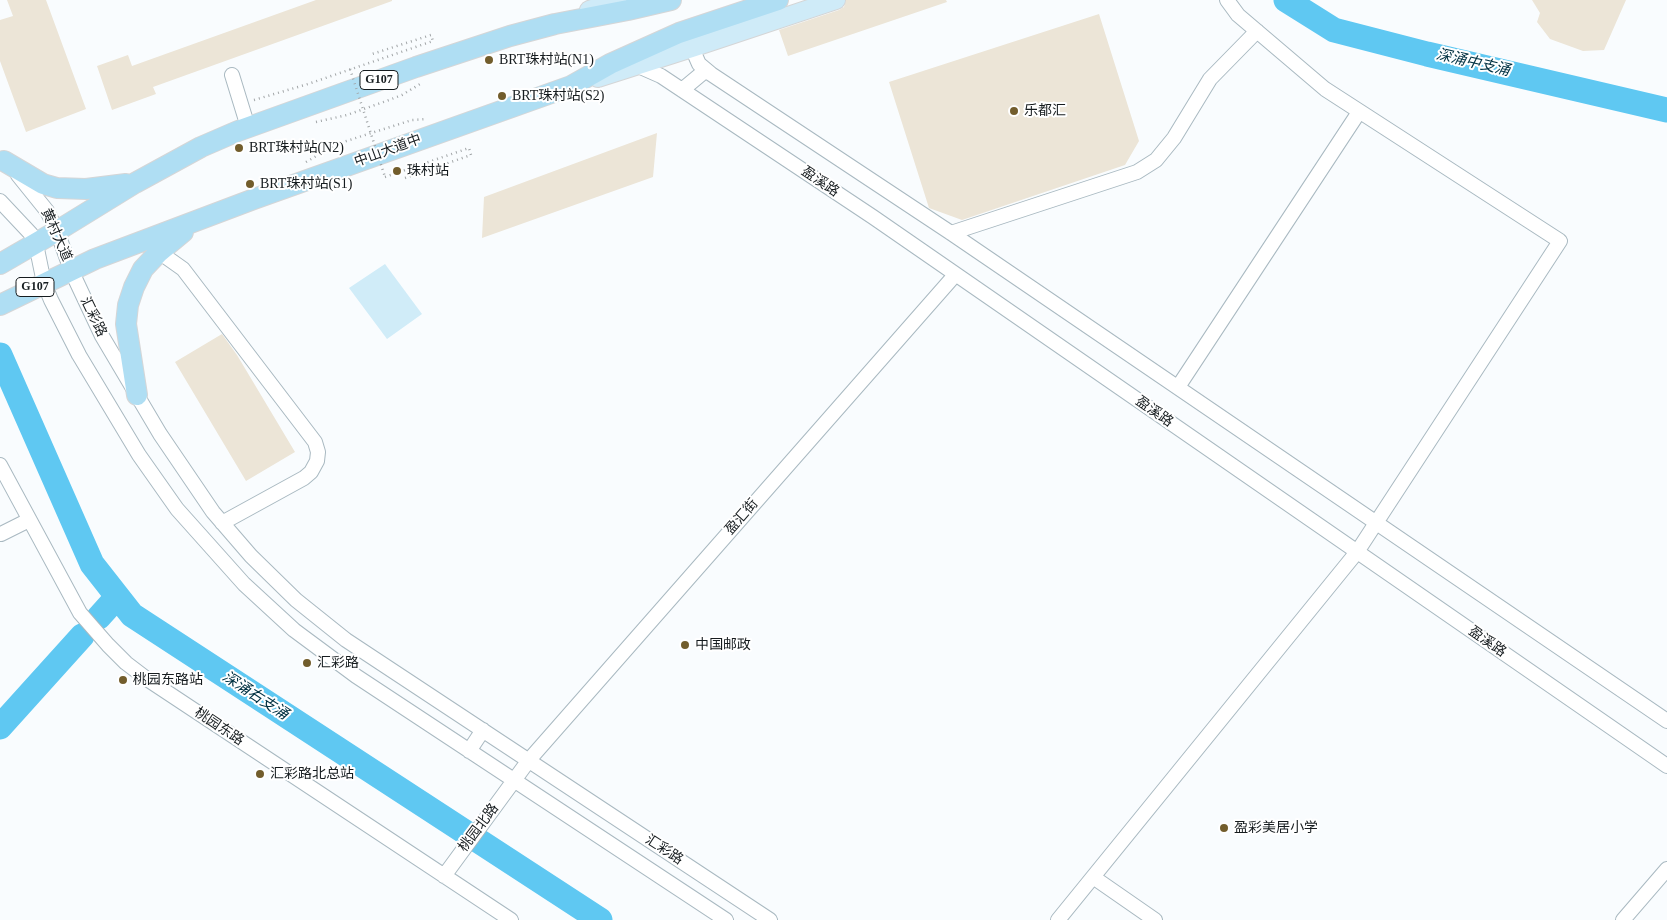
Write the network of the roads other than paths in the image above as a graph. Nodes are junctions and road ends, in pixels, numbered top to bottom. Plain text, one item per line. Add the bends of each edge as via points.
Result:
1 (620, 0) edge
2 (671, 0) edge
3 (778, 0) edge
4 (836, 0) edge
5 (1227, 0) edge
6 (591, 4) edge
7 (534, 29) junction
8 (1257, 31) junction
9 (692, 48) junction
10 (636, 66) junction
11 (706, 70) junction
12 (232, 75) dead end
13 (572, 86) junction
14 (682, 90) junction
15 (1359, 112) junction
16 (248, 127) junction
17 (2, 158) edge
18 (135, 183) junction
19 (0, 201) edge
20 (201, 219) junction
21 (57, 232) junction
22 (951, 233) junction
23 (36, 244) junction
24 (159, 252) junction
25 (0, 264) edge
26 (71, 270) junction
27 (955, 275) junction
28 (44, 283) junction
29 (0, 305) edge
30 (1178, 387) junction
31 (137, 395) junction
32 (0, 465) edge
33 (29, 520) junction
34 (222, 523) junction
35 (1377, 523) junction
36 (1, 534) edge
37 (1357, 552) junction
38 (1667, 721) edge
39 (483, 730) junction
40 (469, 751) junction
41 (529, 760) junction
42 (1667, 766) edge
43 (515, 780) junction
44 (1667, 869) edge
45 (444, 876) junction
46 (1093, 877) junction
47 (511, 920) edge
48 (726, 920) edge
49 (770, 920) edge
50 (1058, 920) edge
51 (1155, 920) edge
52 (1623, 920) edge

1 - 6 main road
2 - 7 highway, G107
3 - 13 highway, 中山大道中 / G107 via 670,36
4 - 9 main road
5 - 8 street via 1238,15
6 - 7 main road
7 - 16 highway, G107
8 - 15 street via 1325,89
8 - 22 street via 1210,79 1174,138 1156,160 1136,172
9 - 10 main road
9 - 11 street, 盈溪路 via 699,64
10 - 13 main road
10 - 14 street, 盈溪路 via 661,76
11 - 14 street
11 - 22 street, 盈溪路
12 - 16 street
13 - 20 highway, 中山大道中 / G107
14 - 27 street, 盈溪路
15 - 30 street
15 - 35 street via 1560,241
16 - 18 highway, G107 via 201,147
17 - 18 highway via 43,184 56,188 100,188
17 - 21 street, 黄村大道 via 40,201
18 - 21 highway, G107
19 - 23 street, 黄村大道 via 23,223
20 - 24 highway
20 - 26 highway, 中山大道中 / G107
21 - 23 highway, G107
21 - 26 street, 黄村大道
22 - 30 street, 盈溪路
23 - 25 highway, G107
23 - 28 street, 黄村大道
24 - 31 highway via 143,269 128,306 126,324
24 - 34 street via 183,269 315,442 318,452 317,461 304,478
26 - 28 highway, 中山大道中 / G107
26 - 31 street, 汇彩路 via 102,336
27 - 37 street, 盈溪路
27 - 41 street, 盈汇街
28 - 29 highway, 中山大道中 / G107
28 - 40 street, 汇彩路 via 68,334 119,424 157,483 199,535 244,584 294,630 356,676
30 - 35 street, 盈溪路
31 - 34 street, 汇彩路
32 - 33 street, 桃园东路
33 - 36 street
33 - 45 street, 桃园东路 via 80,613 126,663
34 - 39 street, 汇彩路 via 274,579 317,617
35 - 37 street
35 - 38 street, 盈溪路
37 - 42 street, 盈溪路
37 - 46 street
39 - 40 street
39 - 41 street, 汇彩路
40 - 43 street, 汇彩路
41 - 43 street, 盈汇街
41 - 49 street, 汇彩路
43 - 45 street, 桃园北路
43 - 48 street, 汇彩路
44 - 52 street
45 - 47 street, 桃园东路
46 - 50 street
46 - 51 street

